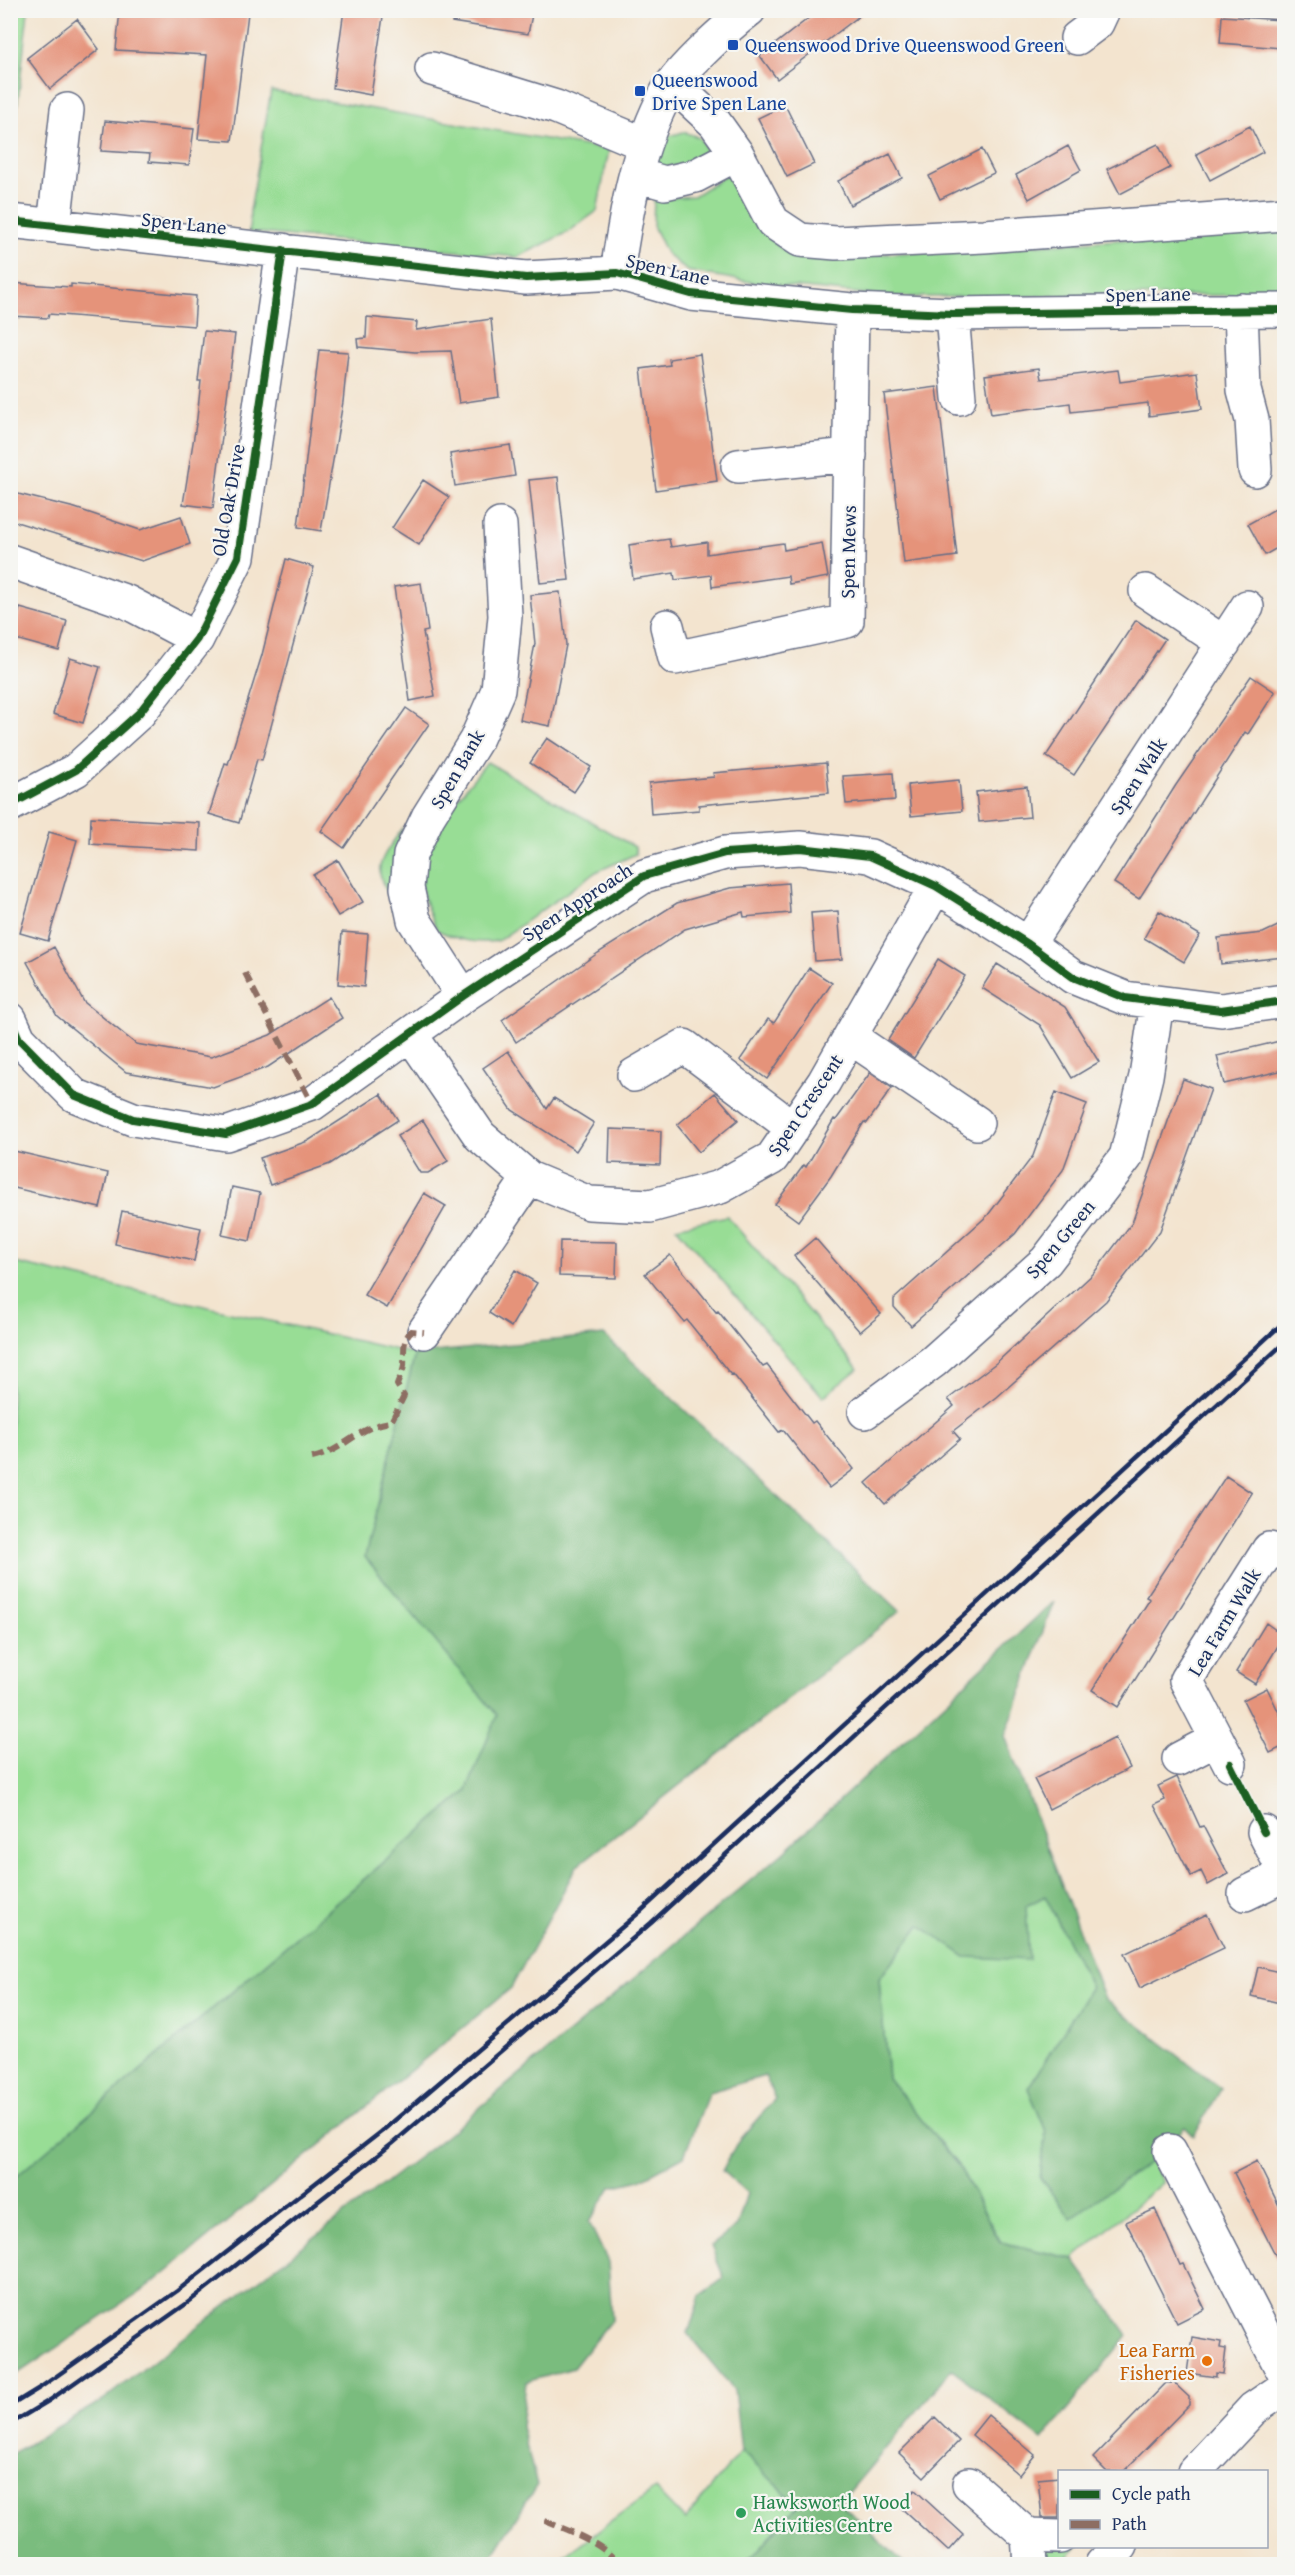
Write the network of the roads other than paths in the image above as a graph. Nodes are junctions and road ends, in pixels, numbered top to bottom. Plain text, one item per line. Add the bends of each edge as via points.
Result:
1 (749, 10) edge
2 (1103, 10) edge
3 (1077, 38) dead end
4 (432, 69) dead end
5 (673, 84) junction
6 (67, 110) dead end
7 (737, 154) junction
8 (640, 159) junction
9 (1284, 214) edge
10 (10, 221) edge
11 (54, 226) junction
12 (283, 250) junction
13 (617, 273) junction
14 (852, 310) junction
15 (1241, 310) junction
16 (1284, 310) edge
17 (952, 314) junction
18 (959, 398) dead end
19 (850, 456) junction
20 (738, 465) dead end
21 (1255, 470) dead end
22 (500, 525) dead end
23 (10, 561) edge
24 (1146, 591) dead end
25 (1247, 608) dead end
26 (667, 626) dead end
27 (197, 639) junction
28 (1224, 643) junction
29 (10, 805) edge
30 (936, 886) junction
31 (1028, 944) junction
32 (463, 996) junction
33 (1284, 1001) edge
34 (1156, 1003) junction
35 (10, 1019) edge
36 (411, 1035) junction
37 (850, 1037) junction
38 (634, 1075) dead end
39 (977, 1124) dead end
40 (793, 1128) junction
41 (529, 1178) junction
42 (424, 1332) dead end
43 (865, 1412) dead end
44 (1284, 1553) edge
45 (1179, 1759) dead end
46 (1264, 1832) dead end
47 (1284, 1873) edge
48 (1245, 1894) dead end
49 (1170, 2151) dead end
50 (1284, 2373) edge
51 (1284, 2388) edge
52 (1196, 2470) edge
53 (969, 2484) dead end
54 (1039, 2546) edge
55 (1120, 2548) edge
56 (1102, 2565) edge

1 - 5 street
2 - 3 street via 1097,23
4 - 8 street via 555,107
5 - 7 street via 715,123
5 - 8 street
6 - 11 street
7 - 8 street via 695,177 665,183
7 - 9 street via 773,222 800,240 836,243 984,236
8 - 13 street
10 - 11 street, Spen Lane
11 - 12 street, Spen Lane
12 - 13 street, Spen Lane via 525,278
12 - 27 street, Old Oak Drive via 238,557
13 - 14 street, Spen Lane via 691,294
14 - 17 street, Spen Lane
14 - 19 street, Spen Mews
15 - 16 street, Spen Lane
15 - 17 street, Spen Lane
15 - 21 street via 1244,390 1252,420
17 - 18 street
19 - 20 street
19 - 26 street, Spen Mews via 847,621 675,658
22 - 32 street, Spen Bank via 505,616 498,690 476,740 428,817 410,855 407,888 414,920
23 - 27 street via 127,602
24 - 28 street
25 - 28 street, Spen Walk
27 - 29 street, Old Oak Drive via 139,713 76,770
28 - 31 street, Spen Walk
30 - 31 street, Spen Approach
30 - 32 street, Spen Approach via 870,856 800,848 725,852 644,876
30 - 37 street, Spen Crescent
31 - 34 street, Spen Approach via 1073,977 1125,998
32 - 36 street, Spen Approach
33 - 34 street, Spen Approach via 1221,1010
34 - 43 street, Spen Green via 1146,1076 1126,1157 1046,1261 943,1354
35 - 36 street, Spen Approach via 20,1039 74,1095 134,1119 226,1134 312,1104
36 - 41 street, Spen Crescent via 480,1136
37 - 39 street
37 - 40 street, Spen Crescent
38 - 40 street via 684,1046
40 - 41 street, Spen Crescent via 772,1158 720,1187 650,1206 590,1203
41 - 42 street
44 - 45 street, Lea Farm Walk via 1269,1549 1186,1680 1224,1752
46 - 47 street
47 - 48 street
49 - 50 street
51 - 52 street via 1253,2409
53 - 54 street
55 - 56 street

